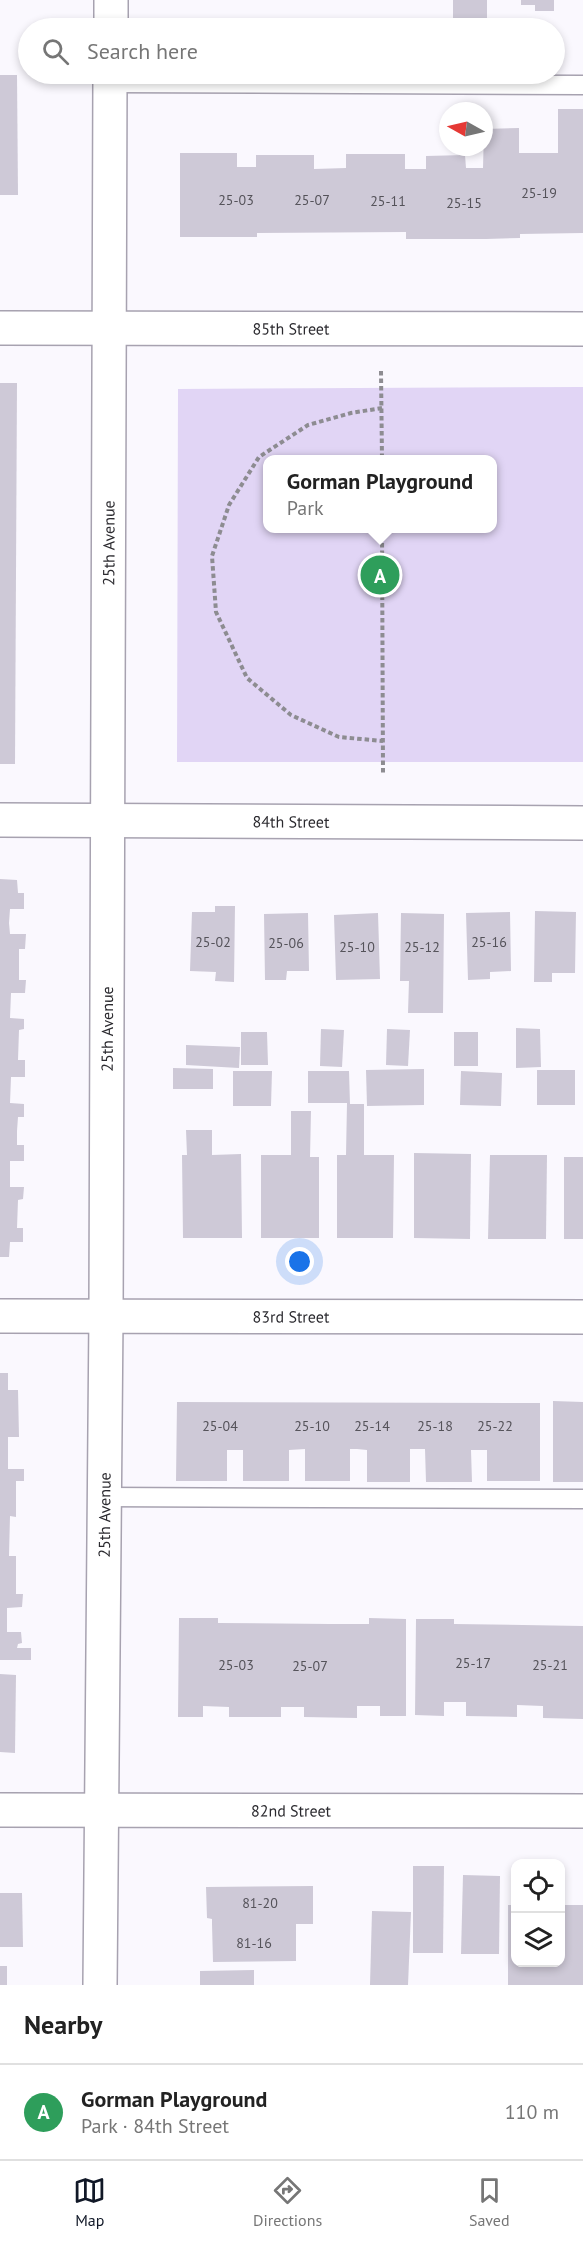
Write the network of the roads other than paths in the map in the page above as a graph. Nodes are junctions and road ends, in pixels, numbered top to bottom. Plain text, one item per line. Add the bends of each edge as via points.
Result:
1 (111, 0) edge
2 (111, 18) edge
3 (110, 84) edge
4 (515, 84) edge
5 (583, 85) edge
6 (0, 328) edge
7 (110, 328) junction
8 (583, 329) edge
9 (0, 820) edge
10 (109, 821) junction
11 (583, 822) edge
12 (0, 1316) edge
13 (106, 1316) junction
14 (583, 1317) edge
15 (104, 1497) junction
16 (583, 1499) edge
17 (0, 1810) edge
18 (101, 1810) junction
19 (583, 1811) edge
20 (100, 1985) edge

1 - 2 street
3 - 7 street, 25th Avenue
4 - 5 lane
6 - 7 street, 85th Street
7 - 8 street, 85th Street
7 - 10 street, 25th Avenue
9 - 10 street, 84th Street
10 - 11 street, 84th Street
10 - 13 street, 25th Avenue
12 - 13 street, 83rd Street
13 - 14 street, 83rd Street
13 - 15 street, 25th Avenue
15 - 16 lane
15 - 18 street, 25th Avenue
17 - 18 street, 82nd Street
18 - 19 street, 82nd Street
18 - 20 street, 25th Avenue

